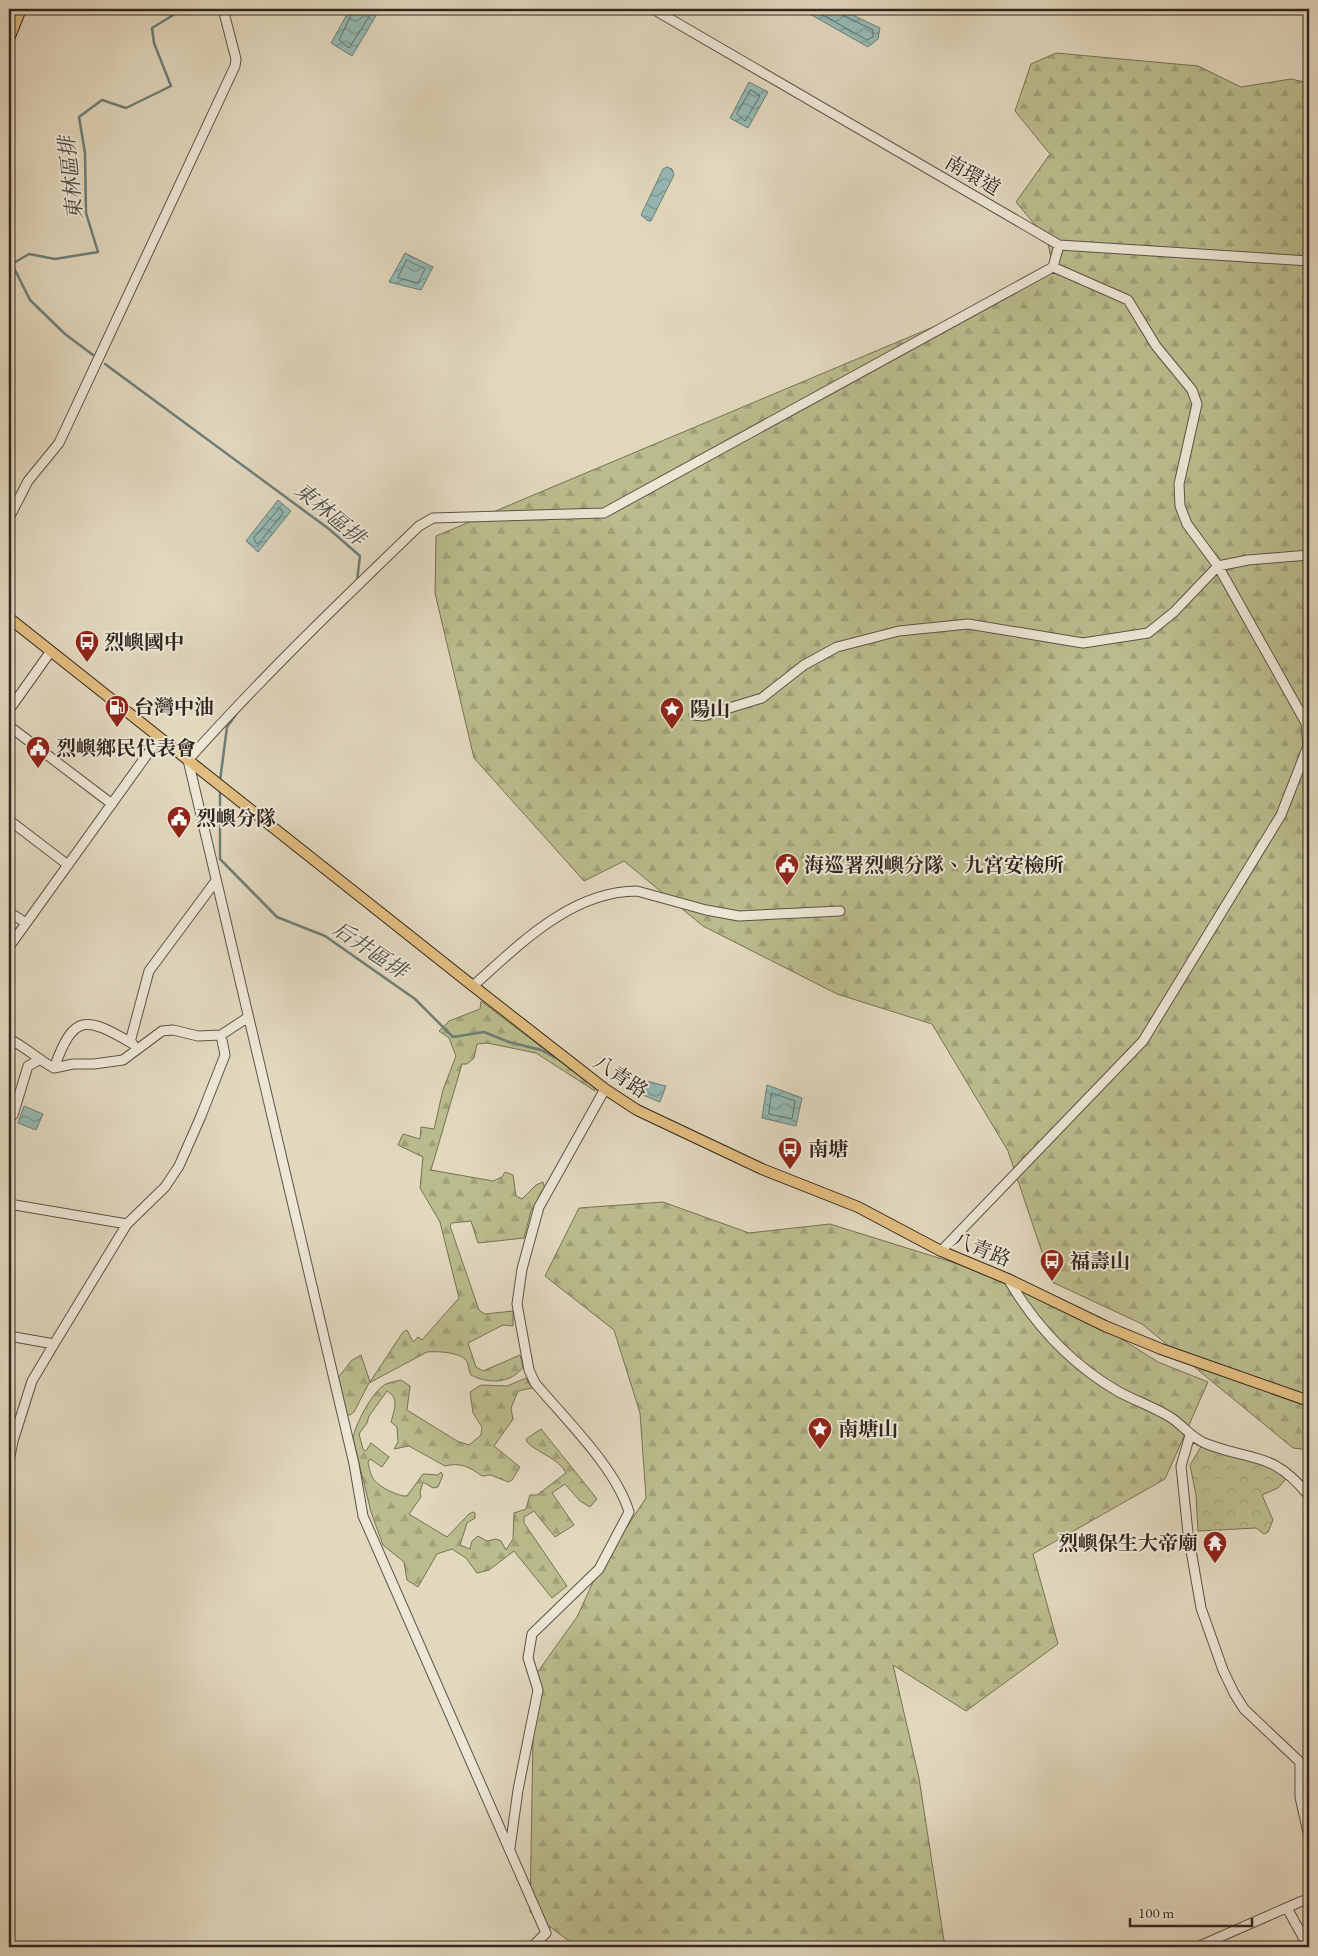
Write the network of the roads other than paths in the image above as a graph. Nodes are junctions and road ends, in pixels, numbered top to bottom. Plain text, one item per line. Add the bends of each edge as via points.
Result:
1 (21, 9) edge
2 (223, 9) edge
3 (653, 9) edge
4 (9, 36) edge
5 (1059, 245) junction
6 (1309, 261) edge
7 (1053, 266) junction
8 (9, 518) edge
9 (1309, 555) edge
10 (1218, 566) junction
11 (9, 618) edge
12 (51, 651) junction
13 (9, 710) edge
14 (694, 714) dead end
15 (9, 726) edge
16 (159, 738) junction
17 (188, 760) junction
18 (112, 804) junction
19 (9, 820) edge
20 (68, 865) junction
21 (215, 882) junction
22 (840, 911) dead end
23 (9, 912) edge
24 (26, 923) junction
25 (9, 947) edge
26 (473, 986) junction
27 (248, 1018) junction
28 (222, 1035) junction
29 (9, 1039) edge
30 (130, 1042) junction
31 (139, 1048) junction
32 (39, 1060) junction
33 (54, 1068) junction
34 (605, 1089) junction
35 (9, 1114) edge
36 (9, 1204) edge
37 (127, 1224) junction
38 (941, 1251) junction
39 (1008, 1279) junction
40 (9, 1336) edge
41 (54, 1344) junction
42 (1309, 1401) edge
43 (1190, 1435) junction
44 (9, 1460) edge
45 (1309, 1496) edge
46 (1309, 1837) edge
47 (510, 1848) junction
48 (1309, 1900) edge
49 (1286, 1908) junction
50 (539, 1946) edge
51 (1309, 1946) edge
52 (1197, 1947) edge

1 - 4 main road
2 - 8 street via 236,60 234,66 60,443 28,481
3 - 5 street, 南環道
5 - 6 street, 南環道
5 - 7 street
7 - 10 street via 1128,300 1156,346 1192,390 1196,404 1179,484 1180,506 1188,524
7 - 17 street via 604,513 434,518 419,526 326,615
9 - 10 street
10 - 14 street via 1174,612 1148,633 1083,643 968,624 899,631 837,647 804,665 762,698 703,716
10 - 38 street via 1306,723 1308,746 1281,814 1144,1041
11 - 12 main road, 八青路
12 - 13 street
12 - 16 main road, 八青路
15 - 18 street
16 - 17 main road, 八青路
16 - 18 street
17 - 21 street
17 - 26 main road, 八青路
18 - 20 street
19 - 20 street
20 - 24 street
21 - 27 street
21 - 30 street via 149,972
22 - 26 street via 739,916 627,891 573,909 537,930
23 - 24 street
24 - 25 street
26 - 34 main road, 八青路
27 - 28 street
27 - 47 street via 354,1464 363,1516
28 - 31 street via 198,1036 173,1030 162,1031
28 - 37 street via 226,1054 179,1166 165,1187
29 - 32 street via 26,1047
30 - 31 street
30 - 33 street via 97,1026 80,1024 71,1030
31 - 33 street via 124,1060
32 - 33 street
32 - 35 street via 28,1066 13,1114
34 - 38 main road, 八青路 via 646,1114 762,1170 858,1207
34 - 47 street via 539,1207 522,1269 517,1304 529,1370 535,1383 611,1474 629,1512 599,1568 532,1634 528,1658 538,1690
36 - 37 street
37 - 41 street
38 - 39 main road, 八青路
39 - 42 main road, 八青路 via 1161,1349
39 - 43 street via 1054,1342 1119,1392 1171,1417
40 - 41 street
41 - 44 street via 32,1381
43 - 45 street via 1206,1444 1258,1457 1281,1467
43 - 46 street via 1181,1466 1201,1608 1223,1670 1244,1709 1300,1762 1300,1797
47 - 50 street via 546,1933
48 - 49 street
49 - 51 street
49 - 52 street

